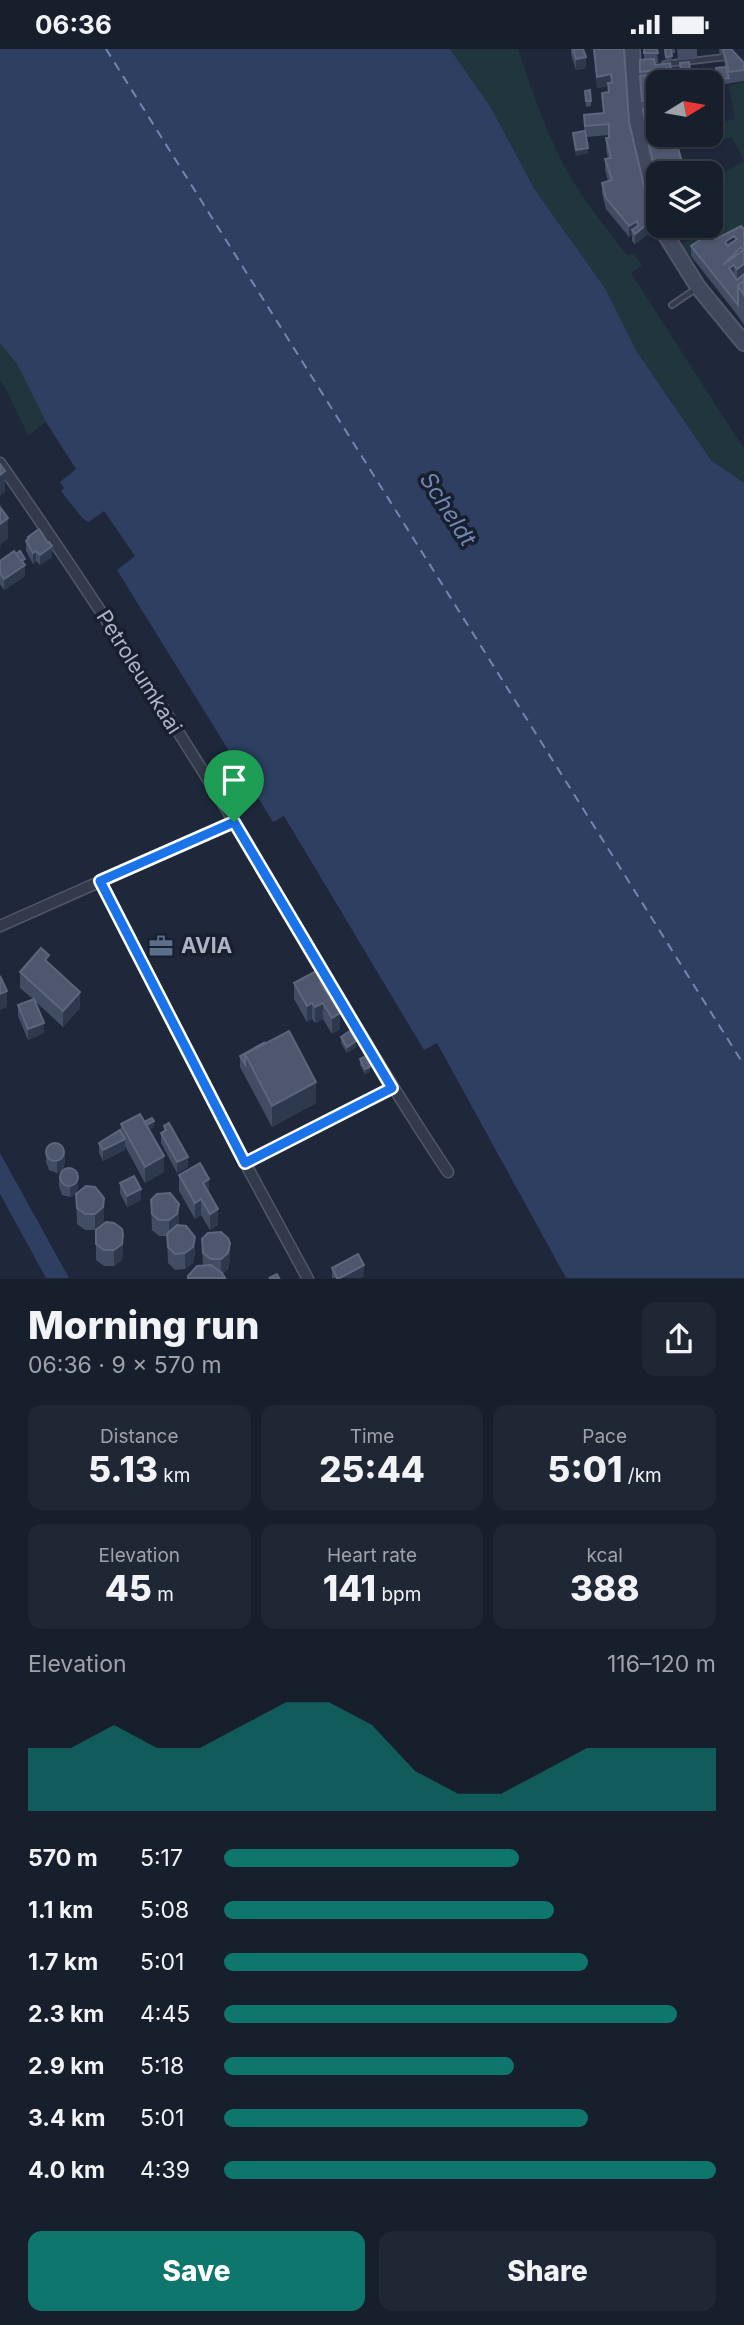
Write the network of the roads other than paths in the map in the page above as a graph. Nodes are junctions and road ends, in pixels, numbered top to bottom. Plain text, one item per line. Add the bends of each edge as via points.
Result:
1 (632, 49) edge
2 (727, 57) edge
3 (660, 65) edge
4 (646, 172) edge
5 (666, 238) edge
6 (698, 287) junction
7 (672, 305) dead end
8 (744, 342) edge
9 (0, 463) edge
10 (234, 822) junction
11 (100, 881) junction
12 (0, 926) edge
13 (392, 1088) junction
14 (245, 1163) junction
15 (447, 1172) dead end
16 (308, 1279) edge

1 - 4 street via 635,111
2 - 3 lane
5 - 6 street
6 - 7 lane
6 - 8 street
9 - 10 street, Petroleumkaai
10 - 11 street
10 - 13 street, Petroleumkaai
11 - 12 street
11 - 14 street
13 - 14 street
13 - 15 street, Petroleumkaai
14 - 16 street

